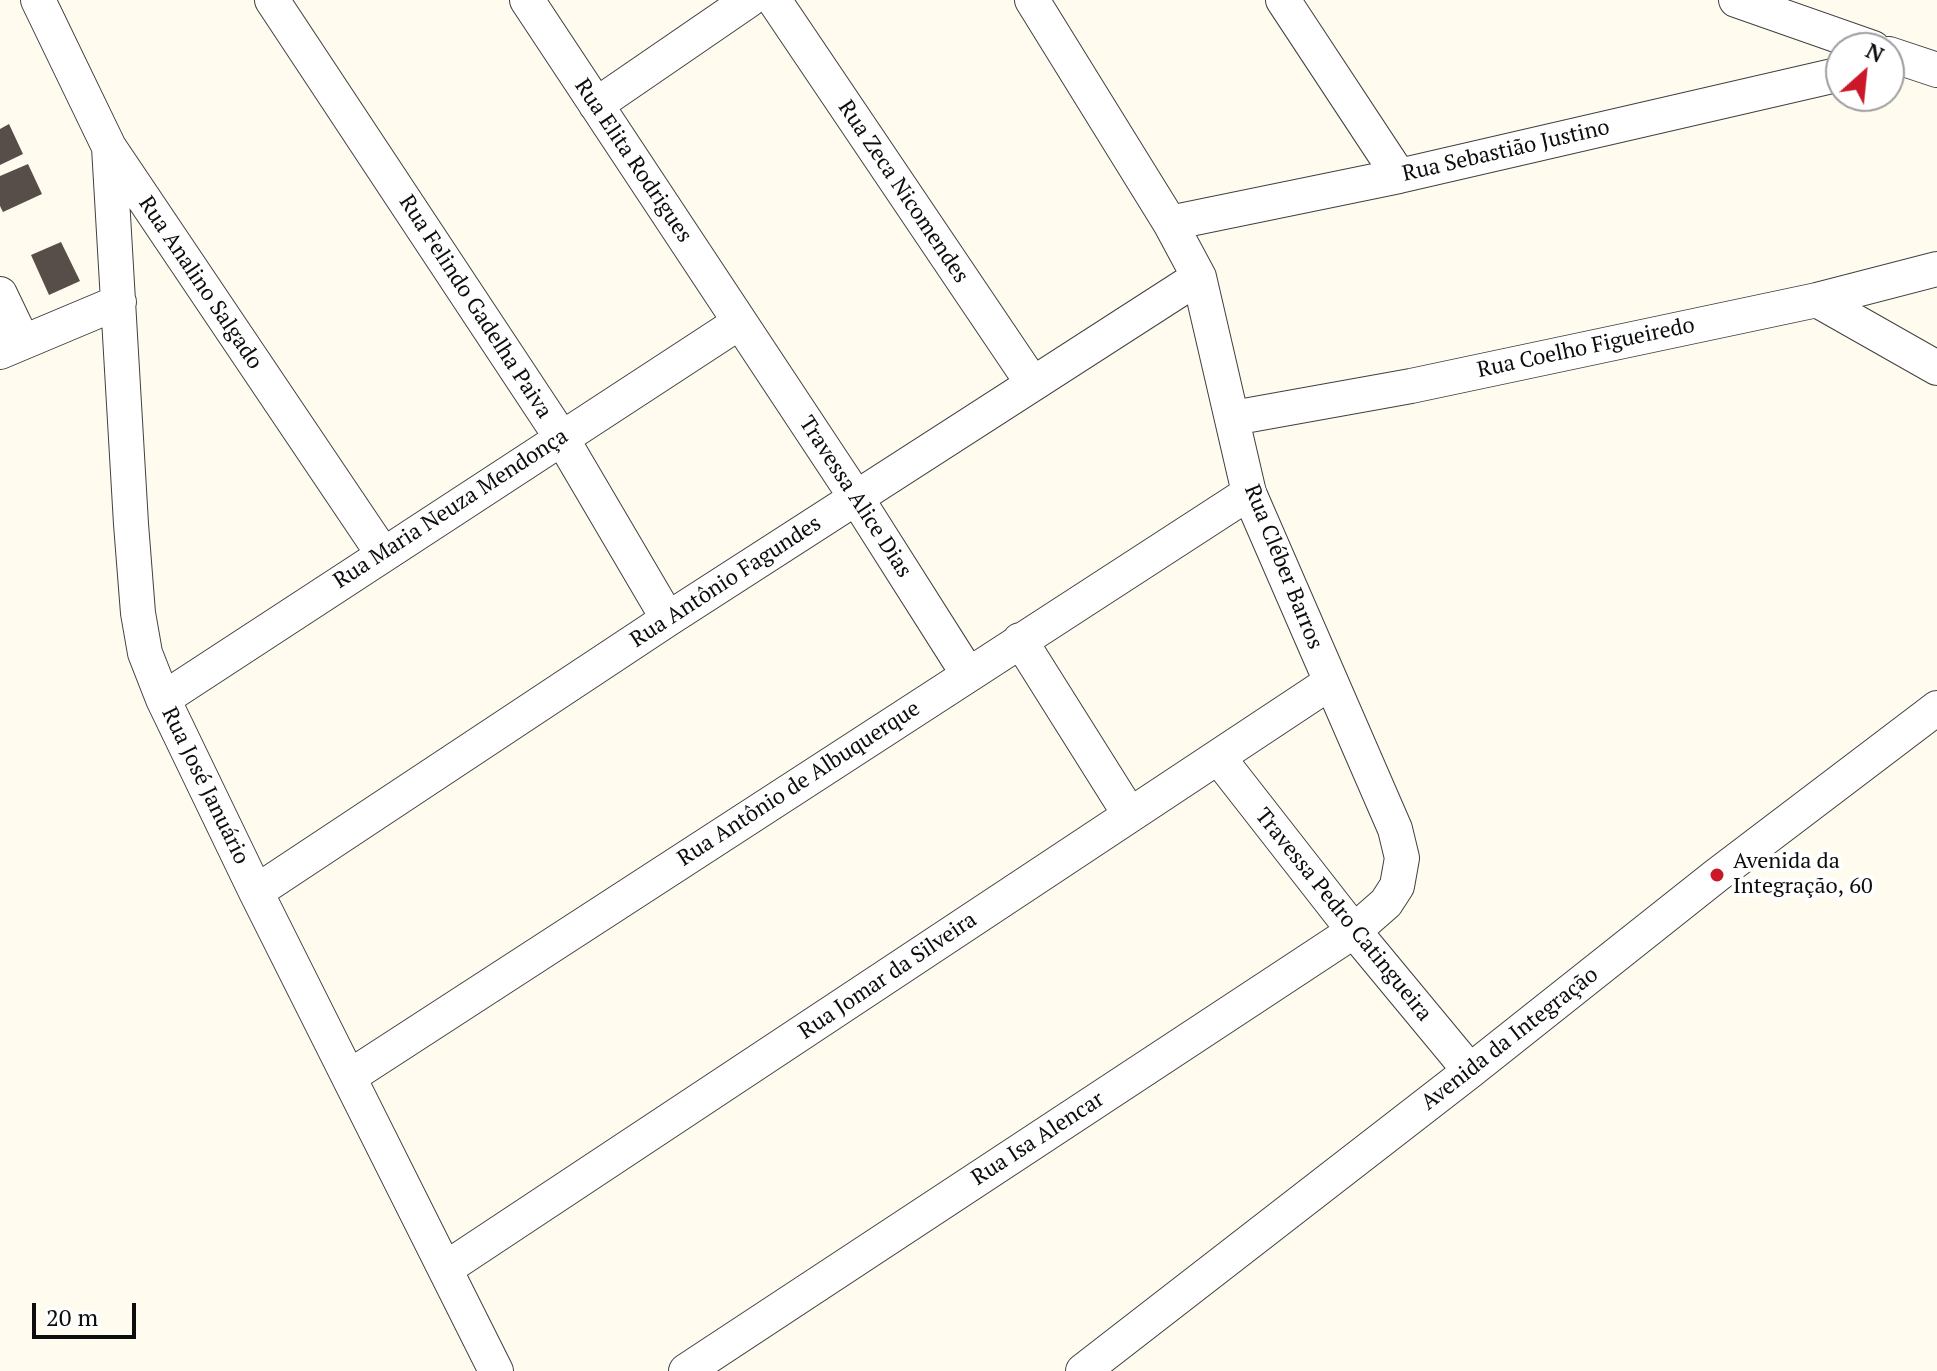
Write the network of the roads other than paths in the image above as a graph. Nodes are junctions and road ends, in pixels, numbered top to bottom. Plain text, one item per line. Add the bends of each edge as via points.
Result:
1 (38, 0) edge
2 (272, 0) edge
3 (527, 0) edge
4 (749, 0) edge
5 (774, 0) edge
6 (1032, 0) edge
7 (1283, 0) edge
8 (1736, 0) edge
9 (1810, 12) edge
10 (1845, 32) edge
11 (1905, 62) edge
12 (1937, 70) edge
13 (1825, 78) edge
14 (596, 105) junction
15 (109, 147) junction
16 (1399, 176) junction
17 (1170, 223) junction
18 (1937, 269) edge
19 (1199, 277) junction
20 (0, 294) edge
21 (1817, 300) junction
22 (119, 302) junction
23 (740, 322) junction
24 (11, 347) edge
25 (1937, 368) edge
26 (1033, 384) junction
27 (1233, 418) junction
28 (561, 437) junction
29 (1249, 493) junction
30 (857, 499) junction
31 (383, 554) junction
32 (668, 619) junction
33 (1020, 640) junction
34 (968, 674) junction
35 (1331, 682) junction
36 (163, 699) junction
37 (1937, 708) edge
38 (1218, 757) junction
39 (1130, 815) junction
40 (256, 892) junction
41 (1386, 903) joint
42 (1354, 931) junction
43 (1470, 1071) junction
44 (349, 1077) junction
45 (445, 1269) junction
46 (496, 1371) edge
47 (686, 1371) edge
48 (1083, 1371) edge

1 - 15 street, Rua Analino Salgado
2 - 28 street, Rua Felindo Gadelha Paiva
3 - 14 street, Rua Elita Rodrigues
4 - 14 street
5 - 26 street, Rua Zeca Nicomendes
6 - 17 street, Rua Cléber Barros
7 - 16 street
8 - 9 street
9 - 10 street
11 - 12 street
13 - 16 street, Rua Sebastião Justino
14 - 23 street, Rua Elita Rodrigues
15 - 22 street, Rua José Januário
15 - 31 street, Rua Analino Salgado
16 - 17 street, Rua Sebastião Justino
17 - 19 street, Rua Cléber Barros
18 - 21 street, Rua Coelho Figueiredo
19 - 26 street, Rua Antônio Fagundes
19 - 27 street, Rua Cléber Barros
20 - 24 street
21 - 25 street
21 - 27 street, Rua Coelho Figueiredo
22 - 24 street
22 - 36 street, Rua José Januário via 138,613 145,653
23 - 28 street, Rua Maria Neuza Mendonça
23 - 30 street, Travessa Alice Dias
26 - 30 street, Rua Antônio Fagundes
27 - 29 street, Rua Cléber Barros
28 - 31 street, Rua Maria Neuza Mendonça
28 - 32 street, Rua Felindo Gadelha Paiva
29 - 33 street, Rua Antônio de Albuquerque
29 - 35 street, Rua Cléber Barros
30 - 32 street, Rua Antônio Fagundes
30 - 34 street, Travessa Alice Dias
31 - 36 street, Rua Maria Neuza Mendonça
32 - 40 street, Rua Antônio Fagundes
33 - 34 street, Rua Antônio de Albuquerque
33 - 39 street
34 - 44 street, Rua Antônio de Albuquerque
35 - 38 street, Rua Jomar da Silveira
35 - 41 street, Rua Cléber Barros via 1395,829 1402,858 1397,886
36 - 40 street, Rua José Januário
37 - 43 street, Avenida da Integração
38 - 39 street, Rua Jomar da Silveira
38 - 42 street, Travessa Pedro Catingueira
39 - 45 street, Rua Jomar da Silveira
40 - 44 street, Rua José Januário
41 - 42 street, Rua Isa Alencar
42 - 43 street, Travessa Pedro Catingueira
42 - 47 street, Rua Isa Alencar
43 - 48 street, Avenida da Integração
44 - 45 street, Rua José Januário
45 - 46 street, Rua José Januário

